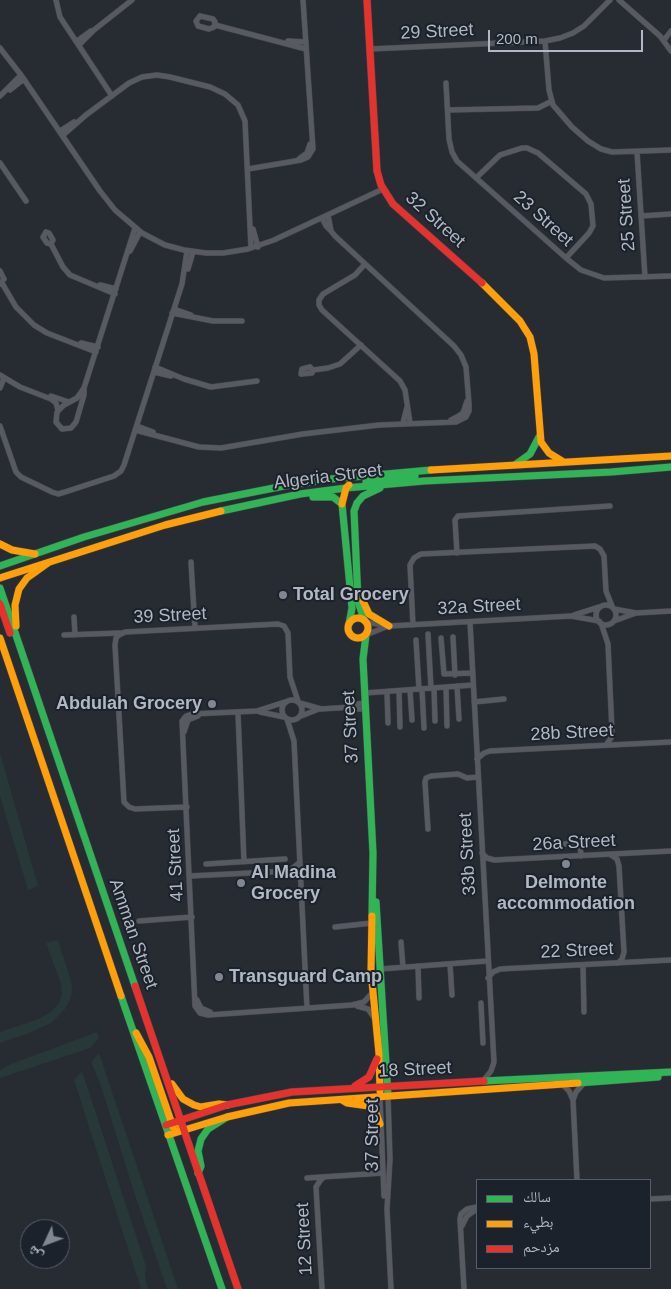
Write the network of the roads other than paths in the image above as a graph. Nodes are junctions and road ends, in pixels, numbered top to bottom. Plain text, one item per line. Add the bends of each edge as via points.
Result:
1 (56, 0) edge
2 (132, 0) edge
3 (303, 0) edge
4 (367, 0) edge
5 (610, 0) edge
6 (619, 0) edge
7 (215, 25) dead end
8 (671, 31) edge
9 (272, 40) junction
10 (664, 40) junction
11 (545, 41) junction
12 (306, 42) junction
13 (79, 43) junction
14 (0, 48) edge
15 (306, 49) junction
16 (370, 49) junction
17 (671, 50) edge
18 (22, 77) junction
19 (446, 83) dead end
20 (0, 95) edge
21 (112, 96) junction
22 (552, 101) junction
23 (448, 110) junction
24 (61, 133) junction
25 (671, 150) edge
26 (637, 152) junction
27 (0, 163) edge
28 (248, 169) junction
29 (476, 178) junction
30 (383, 189) junction
31 (26, 201) dead end
32 (671, 214) edge
33 (325, 216) junction
34 (641, 216) junction
35 (251, 218) junction
36 (137, 230) junction
37 (51, 244) dead end
38 (258, 246) junction
39 (251, 248) junction
40 (187, 251) junction
41 (193, 252) junction
42 (566, 258) junction
43 (365, 264) junction
44 (0, 271) edge
45 (671, 276) edge
46 (645, 277) junction
47 (1, 284) edge
48 (182, 284) junction
49 (116, 292) junction
50 (173, 311) junction
51 (242, 322) dead end
52 (361, 345) junction
53 (97, 350) junction
54 (155, 369) junction
55 (313, 370) dead end
56 (2, 377) edge
57 (257, 380) dead end
58 (0, 388) edge
59 (84, 388) junction
60 (46, 396) junction
61 (69, 402) junction
62 (58, 410) junction
63 (406, 423) junction
64 (0, 426) edge
65 (136, 428) junction
66 (539, 436) junction
67 (671, 456) edge
68 (566, 462) junction
69 (513, 465) junction
70 (492, 467) junction
71 (671, 467) edge
72 (396, 484) junction
73 (346, 488) junction
74 (300, 494) junction
75 (342, 504) junction
76 (610, 506) dead end
77 (0, 544) edge
78 (456, 553) junction
79 (35, 554) junction
80 (191, 562) dead end
81 (48, 563) junction
82 (0, 566) edge
83 (0, 578) edge
84 (358, 586) junction
85 (0, 588) edge
86 (0, 604) edge
87 (601, 606) junction
88 (613, 608) junction
89 (671, 611) edge
90 (636, 613) junction
91 (571, 616) junction
92 (74, 617) dead end
93 (365, 621) junction
94 (614, 621) junction
95 (470, 622) junction
96 (600, 622) junction
97 (349, 624) junction
98 (413, 625) junction
99 (389, 626) junction
100 (195, 628) junction
101 (107, 633) junction
102 (121, 633) junction
103 (428, 634) dead end
104 (64, 635) dead end
105 (75, 635) junction
106 (366, 635) junction
107 (453, 637) dead end
108 (0, 638) edge
109 (17, 638) junction
110 (354, 638) junction
111 (441, 638) dead end
112 (416, 640) dead end
113 (116, 641) junction
114 (363, 659) junction
115 (26, 663) junction
116 (472, 673) junction
117 (455, 675) junction
118 (473, 685) junction
119 (458, 686) junction
120 (446, 687) junction
121 (432, 688) junction
122 (421, 689) junction
123 (410, 690) junction
124 (399, 691) junction
125 (387, 692) junction
126 (365, 693) junction
127 (504, 699) dead end
128 (285, 702) junction
129 (299, 702) junction
130 (474, 702) junction
131 (365, 706) junction
132 (321, 709) junction
133 (257, 712) junction
134 (238, 713) junction
135 (301, 716) junction
136 (285, 718) junction
137 (459, 719) dead end
138 (412, 720) dead end
139 (436, 721) dead end
140 (388, 723) dead end
141 (447, 726) dead end
142 (400, 727) dead end
143 (424, 728) dead end
144 (671, 742) edge
145 (606, 745) junction
146 (477, 760) junction
147 (478, 777) junction
148 (186, 807) junction
149 (428, 829) dead end
150 (599, 841) dead end
151 (580, 843) junction
152 (564, 844) dead end
153 (671, 851) edge
154 (482, 852) junction
155 (373, 853) junction
156 (611, 854) junction
157 (581, 856) junction
158 (285, 859) dead end
159 (252, 861) junction
160 (244, 862) junction
161 (300, 863) junction
162 (251, 873) junction
163 (190, 876) junction
164 (208, 876) junction
165 (192, 917) junction
166 (139, 921) dead end
167 (372, 923) junction
168 (336, 927) dead end
169 (401, 942) dead end
170 (671, 960) edge
171 (487, 961) junction
172 (618, 963) junction
173 (450, 964) junction
174 (583, 965) junction
175 (418, 966) junction
176 (403, 967) junction
177 (380, 969) junction
178 (488, 978) junction
179 (373, 991) junction
180 (452, 995) dead end
181 (420, 998) dead end
182 (480, 1003) dead end
183 (352, 1005) junction
184 (307, 1008) junction
185 (584, 1012) dead end
186 (376, 1020) junction
187 (491, 1022) junction
188 (482, 1023) junction
189 (483, 1043) dead end
190 (379, 1054) junction
191 (671, 1072) edge
192 (165, 1076) junction
193 (671, 1076) edge
194 (483, 1081) junction
195 (584, 1083) junction
196 (562, 1084) junction
197 (388, 1086) junction
198 (380, 1087) junction
199 (351, 1088) junction
200 (388, 1096) junction
201 (380, 1097) junction
202 (342, 1099) junction
203 (573, 1100) junction
204 (227, 1105) junction
205 (227, 1116) junction
206 (180, 1120) junction
207 (169, 1124) junction
208 (380, 1124) junction
209 (184, 1130) junction
210 (168, 1135) junction
211 (198, 1173) junction
212 (383, 1173) junction
213 (324, 1177) junction
214 (577, 1179) edge
215 (316, 1187) junction
216 (671, 1198) edge
217 (651, 1199) edge
218 (387, 1209) junction
219 (476, 1209) edge
220 (222, 1289) edge
221 (238, 1289) edge
222 (322, 1289) edge
223 (391, 1289) edge
224 (464, 1289) edge

1 - 13 street via 58,13
2 - 13 street
3 - 12 street
4 - 16 main road, 32 Street
5 - 11 street, 29 Street via 579,30
6 - 10 street
7 - 9 street
8 - 10 street
9 - 12 street
9 - 15 street
10 - 17 street
11 - 16 street, 29 Street
11 - 22 street
12 - 15 street
13 - 21 street
14 - 18 street
15 - 28 street via 313,149 304,160
16 - 30 main road, 32 Street via 378,171
18 - 20 street
18 - 24 street
19 - 23 street, 23 Street
21 - 24 street
21 - 28 street via 133,80 152,75 220,91 235,102 244,117
22 - 23 street via 538,108
22 - 26 street via 572,127 596,147 612,152
23 - 29 street, 23 Street via 452,152
24 - 36 street via 100,191
25 - 26 street
26 - 34 street, 25 Street
27 - 31 street
28 - 35 street
29 - 42 street, 23 Street
29 - 42 street via 500,155 528,148 586,194 592,204 592,228
30 - 33 street
30 - 66 main road, 32 Street via 393,204 516,315 530,337 535,360
32 - 34 street
33 - 38 street
33 - 43 street via 331,231
34 - 46 street, 25 Street
35 - 38 street
35 - 39 street
36 - 40 street via 165,245
36 - 49 street
37 - 49 street via 68,273
38 - 39 street
39 - 41 street via 223,253
40 - 41 street
40 - 48 street
41 - 48 street
42 - 46 street, 23 Street via 597,276 617,279
43 - 52 street via 355,275 323,294 319,303 321,309
43 - 63 street via 458,350 466,367 468,395 463,413 445,421
44 - 47 street via 4,278
45 - 46 street, 23 Street
47 - 53 street via 28,320 47,333
48 - 50 street
49 - 53 street
50 - 51 street via 220,322
50 - 54 street
52 - 55 street via 340,364
52 - 63 street via 400,381 405,390
53 - 59 street
54 - 57 street via 214,387
54 - 65 street
56 - 58 street
56 - 60 street
59 - 61 street via 79,397
59 - 62 street via 76,422 71,428 64,429 57,424
60 - 61 street
60 - 62 street via 56,402
61 - 62 street
63 - 65 street via 296,435 221,448 199,447
64 - 65 street via 18,475 58,494 118,474
66 - 68 main road via 549,453
66 - 69 main road via 530,454
67 - 68 main road, Algeria Street
68 - 69 main road, Algeria Street
69 - 70 main road, Algeria Street
70 - 73 main road via 482,471 353,483
70 - 79 main road, Algeria Street via 409,471 257,491 156,515
71 - 72 main road, Algeria Street
72 - 73 main road, Algeria Street
72 - 84 main road via 366,493 355,507
73 - 74 main road, Algeria Street
73 - 75 main road
74 - 75 main road via 333,497
74 - 81 main road, Algeria Street via 198,516
75 - 97 main road via 352,608
76 - 78 street via 458,516 455,520
77 - 79 main road
78 - 88 street via 595,546 604,556 606,591
78 - 98 street via 421,554 412,560
79 - 82 main road, Algeria Street
80 - 100 street
81 - 83 main road, Algeria Street
81 - 109 main road via 27,578 19,590 15,605
84 - 93 main road via 359,606
84 - 99 main road via 366,610
85 - 109 main road, Amman Street
86 - 115 main road via 16,651
87 - 88 street
87 - 91 street, 32a Street
87 - 96 street via 596,614
88 - 90 street
88 - 94 street
89 - 90 street
90 - 94 street
91 - 95 street, 32a Street
91 - 96 street, 32a Street
92 - 105 street
93 - 97 main road via 356,618
93 - 99 street, 32a Street
93 - 106 main road
94 - 96 street via 609,624
95 - 98 street, 32a Street
95 - 116 street, 33b Street
96 - 145 street via 608,644 612,731
97 - 110 main road via 348,632
98 - 99 street, 32a Street
99 - 106 street, 32a Street
100 - 102 street, 39 Street
100 - 129 street, 39 Street via 281,625 288,632 290,677
101 - 102 street
101 - 105 street
101 - 113 street
102 - 113 street, 39 Street
103 - 121 street
104 - 105 street
106 - 110 main road
106 - 114 main road, 37 Street
107 - 117 street
108 - 207 main road, Amman Street via 132,1028
109 - 115 main road, Amman Street
110 - 114 main road, 37 Street
111 - 117 street via 443,674
112 - 122 street
113 - 148 street, 39 Street via 124,802 135,809
114 - 126 main road, 37 Street
115 - 192 main road, Amman Street
116 - 117 street
116 - 118 street, 33b Street
118 - 119 street
118 - 130 street, 33b Street
119 - 120 street
119 - 137 street
120 - 121 street
120 - 141 street
121 - 122 street
121 - 139 street
122 - 123 street
122 - 143 street
123 - 124 street
123 - 138 street
124 - 125 street
124 - 142 street
125 - 126 street
125 - 140 street
126 - 131 main road, 37 Street
127 - 130 street
128 - 129 street
128 - 133 street
128 - 136 street via 282,708
129 - 132 street
129 - 135 street
130 - 146 street, 33b Street
131 - 132 street
131 - 155 main road, 37 Street
132 - 135 street
133 - 134 street
133 - 136 street
134 - 148 street, 41 Street via 200,715 186,722 183,737
134 - 160 street
135 - 136 street via 293,721
136 - 161 street via 294,741
144 - 145 street, 28b Street
145 - 146 street, 28b Street via 490,751
146 - 147 street, 33b Street
147 - 149 street via 458,774 426,778
147 - 154 street, 33b Street
148 - 163 street, 41 Street
150 - 151 street
151 - 152 street
151 - 157 street
153 - 156 street, 26a Street
154 - 157 street, 26a Street via 494,860
154 - 171 street, 33b Street
155 - 167 main road, 37 Street
155 - 177 main road, 37 Street
156 - 157 street, 26a Street
156 - 172 street via 619,866 624,952
158 - 159 street
159 - 160 street
159 - 162 street
160 - 164 street via 207,864
161 - 162 street via 289,872
161 - 184 street
162 - 164 street
163 - 164 street
163 - 165 street, 41 Street
165 - 166 street
165 - 184 street, 41 Street via 196,992 201,1008 216,1014
167 - 168 street
167 - 179 main road, 37 Street
169 - 176 street
170 - 172 street, 22 Street
171 - 173 street
171 - 178 street, 33b Street
172 - 174 street, 22 Street
173 - 175 street
173 - 180 street
174 - 178 street, 22 Street via 500,969
174 - 185 street
175 - 176 street
175 - 181 street
176 - 177 street
177 - 197 main road, 37 Street
178 - 187 street, 33b Street
179 - 183 street via 364,1002
179 - 186 main road, 37 Street
182 - 188 street
183 - 184 street
183 - 186 street via 365,1008
186 - 190 main road, 37 Street
187 - 188 street
187 - 194 street, 33b Street via 494,1065
188 - 189 street
190 - 198 main road, 37 Street
190 - 199 main road via 369,1077
191 - 194 main road, 18 Street
192 - 204 main road via 190,1104 201,1107
192 - 206 main road, Amman Street
193 - 195 main road, 18 Street
194 - 197 main road, 18 Street
195 - 196 main road, 18 Street
195 - 203 street
196 - 200 main road, 18 Street
196 - 203 street
197 - 198 main road, 18 Street
197 - 200 main road, 37 Street
198 - 199 main road, 18 Street
198 - 201 main road, 37 Street
199 - 204 main road, 18 Street via 292,1092
200 - 201 main road, 18 Street
200 - 218 street, 37 Street via 390,1159
201 - 202 main road, 18 Street
201 - 208 street, 37 Street
202 - 205 main road, 18 Street via 280,1104
202 - 208 main road via 347,1103 369,1106
203 - 214 street
204 - 206 main road, 18 Street
205 - 209 main road, 18 Street
205 - 211 main road via 208,1129 201,1139
206 - 207 main road, 18 Street
206 - 209 main road, Amman Street
207 - 209 main road
207 - 210 main road, Amman Street
208 - 212 street, 37 Street
209 - 210 main road, 18 Street
209 - 211 main road, Amman Street
210 - 220 main road, Amman Street
211 - 221 main road, Amman Street
212 - 213 street, 12 Street
212 - 218 street, 37 Street
213 - 215 street, 12 Street
213 - 215 street, 12 Street via 307,1178
215 - 222 street, 12 Street
216 - 217 street
218 - 223 street, 37 Street
219 - 224 street via 465,1218 461,1231

